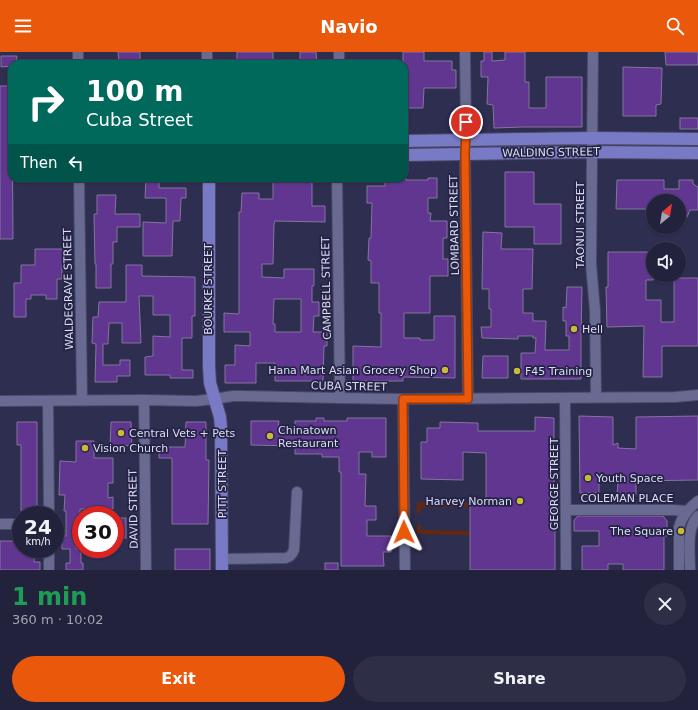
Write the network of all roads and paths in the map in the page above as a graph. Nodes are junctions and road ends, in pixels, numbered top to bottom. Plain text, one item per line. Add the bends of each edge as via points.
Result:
1 (465, 52) edge
2 (593, 52) edge
3 (592, 138) junction
4 (466, 140) junction
5 (698, 140) edge
6 (408, 141) edge
7 (592, 152) junction
8 (465, 153) junction
9 (698, 153) edge
10 (408, 155) edge
11 (79, 182) edge
12 (203, 182) edge
13 (209, 182) edge
14 (337, 182) edge
15 (208, 197) junction
16 (698, 395) edge
17 (596, 397) junction
18 (340, 398) junction
19 (565, 398) junction
20 (214, 399) junction
21 (403, 399) junction
22 (468, 399) junction
23 (82, 400) junction
24 (144, 400) junction
25 (0, 401) edge
26 (48, 401) junction
27 (297, 492) dead end
28 (698, 501) edge
29 (49, 506) edge
30 (566, 510) junction
31 (687, 511) junction
32 (698, 516) edge
33 (0, 524) edge
34 (12, 524) edge
35 (49, 558) edge
36 (222, 564) edge
37 (49, 570) edge
38 (146, 570) edge
39 (405, 570) edge
40 (566, 570) edge
41 (678, 570) edge
42 (690, 570) edge

1 - 4 street, LOMBARD STREET
2 - 3 street, TAONUI STREET
3 - 4 main road, WALDING STREET
3 - 5 main road, WALDING STREET
3 - 7 street, TAONUI STREET
4 - 6 main road, WALDING STREET
4 - 8 street, LOMBARD STREET
7 - 8 main road, WALDING STREET
7 - 9 main road, WALDING STREET
7 - 17 street, TAONUI STREET via 591,264 595,311
8 - 10 main road, WALDING STREET
8 - 22 street, LOMBARD STREET
11 - 23 street, WALDEGRAVE STREET
12 - 15 main road
13 - 15 main road, BOURKE STREET
14 - 18 street, CAMPBELL STREET
15 - 20 main road, BOURKE STREET via 209,366
16 - 17 street, CUBA STREET
17 - 19 street, CUBA STREET
18 - 20 street, CUBA STREET via 237,396
18 - 21 street, CUBA STREET
19 - 22 street, CUBA STREET
19 - 30 street, GEORGE STREET
20 - 24 street, CUBA STREET
20 - 36 main road, PITT STREET via 220,417 222,437
21 - 22 street, CUBA STREET
21 - 39 street
23 - 24 street, CUBA STREET
23 - 26 street, CUBA STREET
24 - 38 street, DAVID STREET
25 - 26 street, CUBA STREET
26 - 29 street
27 - 36 street via 294,550 289,557
28 - 31 street
30 - 31 street, COLEMAN PLACE
30 - 40 street, GEORGE STREET
31 - 41 street via 679,527
32 - 42 street via 690,528
33 - 34 street
35 - 37 street

